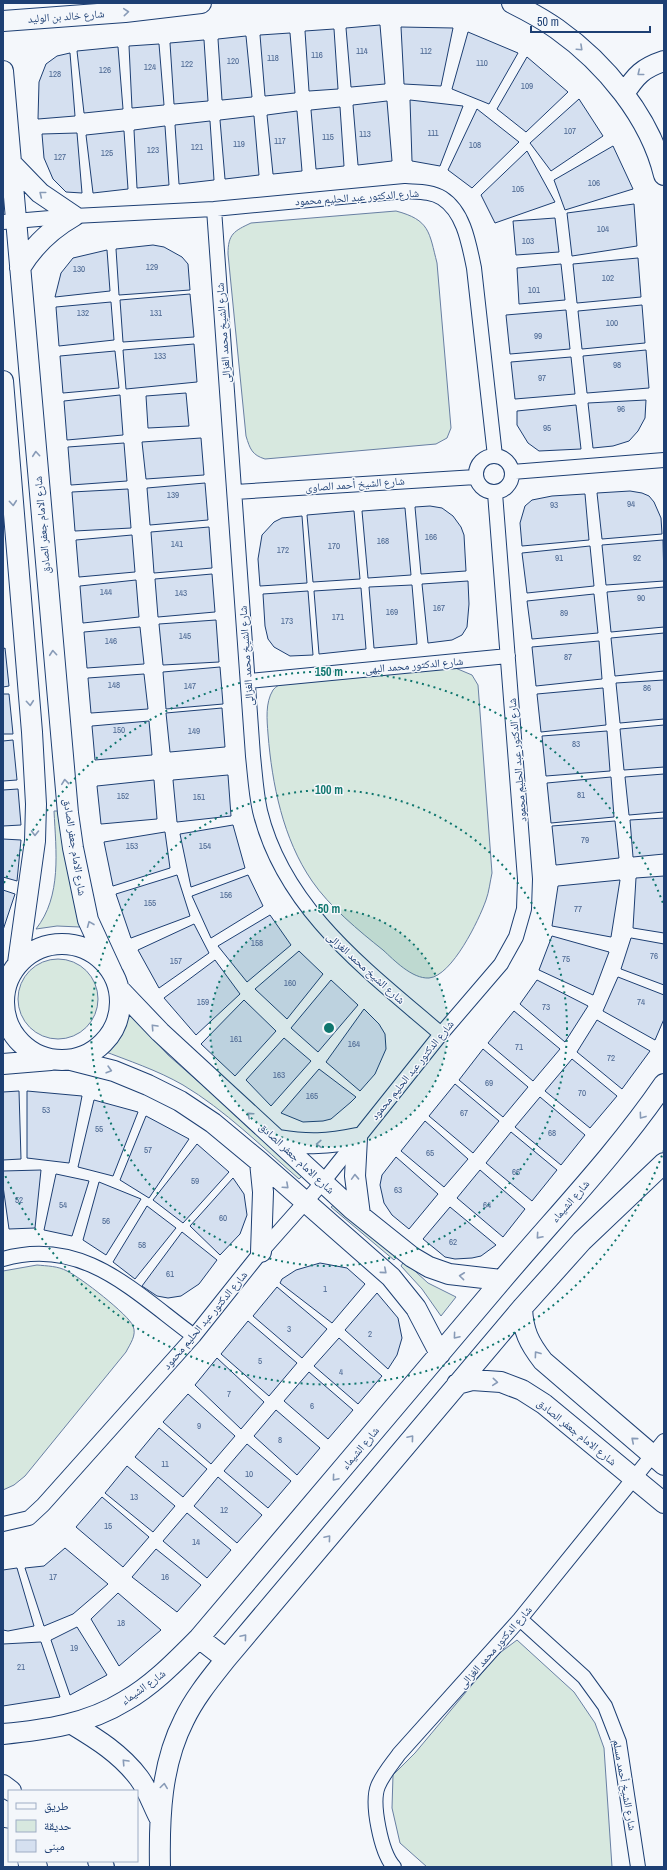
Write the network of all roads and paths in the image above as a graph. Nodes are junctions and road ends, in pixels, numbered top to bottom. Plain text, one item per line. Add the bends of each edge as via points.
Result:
1 (201, 3) edge
2 (512, 3) edge
3 (3, 21) edge
4 (664, 61) edge
5 (3, 71) edge
6 (624, 94) junction
7 (11, 163) junction
8 (664, 175) edge
9 (214, 209) junction
10 (74, 216) junction
11 (9, 222) edge
12 (20, 268) junction
13 (3, 381) edge
14 (495, 456) junction
15 (664, 460) edge
16 (512, 472) junction
17 (476, 477) junction
18 (235, 492) junction
19 (495, 492) junction
20 (508, 656) junction
21 (248, 681) junction
22 (11, 972) edge
23 (115, 981) junction
24 (441, 1034) junction
25 (64, 1060) junction
26 (3, 1064) edge
27 (664, 1084) edge
28 (357, 1138) junction
29 (279, 1140) junction
30 (260, 1162) junction
31 (664, 1163) edge
32 (323, 1182) junction
33 (305, 1203) junction
34 (360, 1215) junction
35 (261, 1252) junction
36 (3, 1259) edge
37 (501, 1280) junction
38 (522, 1308) junction
39 (194, 1336) junction
40 (440, 1354) junction
41 (457, 1384) junction
42 (660, 1454) edge
43 (634, 1478) junction
44 (664, 1503) edge
45 (3, 1524) edge
46 (520, 1620) junction
47 (199, 1638) junction
48 (226, 1659) junction
49 (72, 1724) junction
50 (3, 1734) edge
51 (160, 1819) junction
52 (5, 1840) edge
53 (8, 1867) edge
54 (160, 1867) edge
55 (394, 1867) edge
56 (638, 1867) edge

3 -> 1 street, شارع خالد بن الوليد via 125,12
2 -> 6 street via 557,29 578,45
4 -> 6 street via 649,66 634,78
5 - 7 street, شارع الامام جعفر الصادق
6 - 8 street via 655,148
10 -> 7 street via 40,193
7 - 11 street, شارع الامام جعفر الصادق
9 - 10 street, شارع الدكتور عبد الحليم محمود
9 - 14 street, شارع الدكتور عبد الحليم محمود via 405,192 426,192 442,198 455,210 470,245
9 - 18 street, شارع الشيخ محمد الغزالى
10 - 11 street, شارع الدكتور عبد الحليم محمود
10 - 12 street via 43,237
11 - 12 street, شارع الامام جعفر الصادق
23 -> 12 street, شارع الامام جعفر الصادق via 88,920 69,820
13 -> 22 street via 36,804 35,841
14 - 16 street via 507,460
14 - 17 street via 487,457 481,462
15 - 16 street
16 - 19 street via 508,486 502,491
17 - 18 street, شارع الشيخ أحمد الصاوى
17 - 19 street via 486,491
18 - 21 street, شارع الشيخ محمد الغزالى
19 - 20 street, شارع الدكتور عبد الحليم محمود
20 - 21 street, شارع الدكتور محمد البهى
20 - 24 street, شارع الدكتور عبد الحليم محمود via 523,840 524,909 516,937 501,964
21 - 24 street, شارع الشيخ محمد الغزالى via 260,811 282,866 302,900 325,929 355,959
22 - 23 street via 32,952 49,945 67,944 85,948 100,958
22 - 25 street via 5,990 4,1010 10,1028 22,1044 38,1055
23 - 25 street via 120,1008 115,1026 104,1042 89,1054
29 -> 23 street, شارع الامام جعفر الصادق via 160,1032
24 - 28 street, شارع الدكتور عبد الحليم محمود
25 - 26 street
25 -> 30 street via 114,1071 180,1101
27 -> 37 street, شارع الشيماء via 619,1144
28 -> 29 street via 331,1144
28 - 32 street, شارع الدكتور عبد الحليم محمود
34 -> 28 street via 355,1176
29 - 32 street, شارع الامام جعفر الصادق
30 -> 33 street
30 - 35 street via 263,1192
31 - 38 street via 582,1241
32 - 33 street, شارع الدكتور عبد الحليم محمود
32 - 34 street, شارع الامام جعفر الصادق
33 - 35 street, شارع الدكتور عبد الحليم محمود
33 -> 40 street via 391,1277 416,1308
37 -> 34 street, شارع الامام جعفر الصادق via 449,1274 430,1267 412,1257
35 - 39 street, شارع الدكتور عبد الحليم محمود
36 - 39 street via 20,1254 44,1253 88,1262 112,1276
37 -> 40 street, شارع الشيماء
38 - 41 street
42 -> 38 street via 543,1361 531,1344 523,1325
39 - 45 street, شارع الدكتور عبد الحليم محمود via 44,1505 29,1518
40 -> 47 street, شارع الشيماء
41 -> 43 street, شارع الامام جعفر الصادق via 472,1380 501,1382 522,1390 544,1404
48 -> 41 street
42 - 43 street, شارع الدكتور محمد الغزالى
43 - 44 street, شارع الامام جعفر الصادق
43 - 46 street, شارع الدكتور محمد الغزالى
46 - 55 street, شارع الدكتور محمد الغزالى via 399,1754 378,1787 377,1805 383,1846
46 - 56 street, شارع الشيخ أحمد مسلم via 584,1677 605,1706 619,1742
47 - 48 street
47 - 49 street, شارع الشيماء via 176,1662 125,1702
51 -> 48 street via 164,1782 172,1750 184,1720 200,1693
49 - 50 street, شارع الشيماء via 38,1731
51 -> 49 street via 139,1779 124,1760
51 - 54 street
52 - 53 main road

